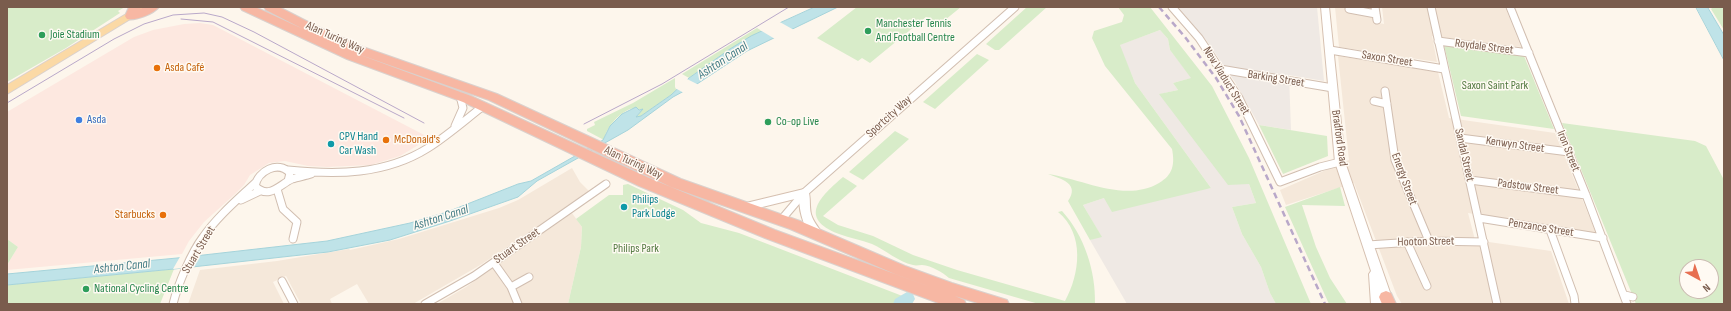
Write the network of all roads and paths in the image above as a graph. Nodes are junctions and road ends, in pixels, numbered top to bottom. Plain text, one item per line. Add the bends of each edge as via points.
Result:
1 (145, 7) edge
2 (153, 7) edge
3 (246, 7) edge
4 (270, 7) edge
5 (1015, 7) edge
6 (1172, 7) edge
7 (1325, 7) edge
8 (1431, 7) edge
9 (1510, 7) edge
10 (1349, 9) dead end
11 (133, 11) edge
12 (1376, 14) edge
13 (1438, 41) junction
14 (1330, 50) junction
15 (1529, 53) junction
16 (1220, 69) junction
17 (1444, 69) junction
18 (1333, 88) junction
19 (7, 90) edge
20 (1386, 90) dead end
21 (460, 96) junction
22 (494, 97) junction
23 (1374, 102) dead end
24 (1387, 104) junction
25 (482, 107) junction
26 (453, 130) junction
27 (1460, 138) junction
28 (1569, 152) junction
29 (1340, 162) junction
30 (288, 170) junction
31 (315, 173) junction
32 (1470, 180) junction
33 (288, 181) junction
34 (255, 183) junction
35 (606, 184) dead end
36 (277, 189) junction
37 (260, 191) junction
38 (804, 193) junction
39 (1586, 195) junction
40 (236, 202) junction
41 (746, 207) junction
42 (1479, 218) junction
43 (781, 220) junction
44 (1550, 230) junction
45 (770, 234) junction
46 (817, 234) junction
47 (1603, 238) junction
48 (293, 239) dead end
49 (1429, 241) junction
50 (1407, 242) junction
51 (1484, 242) junction
52 (1368, 245) junction
53 (494, 263) junction
54 (529, 276) dead end
55 (282, 281) dead end
56 (1427, 286) dead end
57 (511, 287) junction
58 (1385, 302) edge
59 (173, 304) edge
60 (294, 304) edge
61 (425, 304) edge
62 (518, 304) edge
63 (959, 304) edge
64 (1002, 304) edge
65 (1497, 304) edge
66 (1575, 304) edge
67 (1627, 304) edge

1 - 11 main road
2 - 11 highway via 139,14
3 - 21 highway, Alan Turing Way via 350,56
4 - 22 highway, Alan Turing Way via 359,50
5 - 38 street, Sportcity Way
6 - 16 street, New Viaduct Street via 1199,38
7 - 14 street, Bradford Road
8 - 13 street, Sandal Street
9 - 15 street, Iron Street
10 - 12 street
11 - 19 main road
13 - 15 street, Roydale Street
13 - 17 street, Sandal Street
14 - 17 street, Saxon Street
14 - 18 street, Bradford Road
15 - 28 street, Iron Street
16 - 18 street, Barking Street
16 - 29 street, New Viaduct Street via 1239,98 1280,182
17 - 27 street, Sandal Street
18 - 29 street, Bradford Road
20 - 24 street, Energy Street
21 - 25 highway, Alan Turing Way
21 - 26 street via 464,103 463,110
22 - 25 highway
22 - 41 highway, Alan Turing Way via 676,183
23 - 24 street
24 - 49 street, Energy Street via 1395,160
25 - 26 street
25 - 45 highway, Alan Turing Way via 644,182
26 - 31 street via 426,149 381,169 354,173
27 - 28 street, Kenwyn Street
27 - 32 street, Sandal Street
28 - 39 street, Iron Street
29 - 52 street, Bradford Road
30 - 31 street
30 - 33 street
30 - 34 street via 279,167 270,169 259,176
31 - 33 street
32 - 39 street, Padstow Street
32 - 42 street, Sandal Street
33 - 36 street
34 - 37 street
34 - 40 street, Stuart Street
35 - 53 street, Stuart Street
36 - 37 street via 270,192
36 - 48 street via 280,204 297,222
37 - 40 street, Stuart Street
38 - 41 street
38 - 43 street, Sportcity Way
38 - 46 street via 806,220
39 - 47 street, Iron Street
40 - 59 street, Stuart Street via 210,227 186,268
41 - 43 highway, Alan Turing Way
42 - 44 street, Penzance Street
42 - 51 street, Sandal Street
43 - 45 highway, Sportcity Way
43 - 46 highway, Alan Turing Way
44 - 47 street, Penzance Street
44 - 66 street
45 - 63 highway, Alan Turing Way
46 - 64 highway, Alan Turing Way via 900,270
47 - 67 street, Iron Street via 1629,296
49 - 50 street, Hooton Street
49 - 51 street, Hooton Street
50 - 52 street, Hooton Street
50 - 56 street
51 - 65 street, Sandal Street
52 - 58 street, Bradford Road
53 - 57 street
53 - 61 street, Stuart Street
54 - 57 street
55 - 60 street
57 - 62 street

